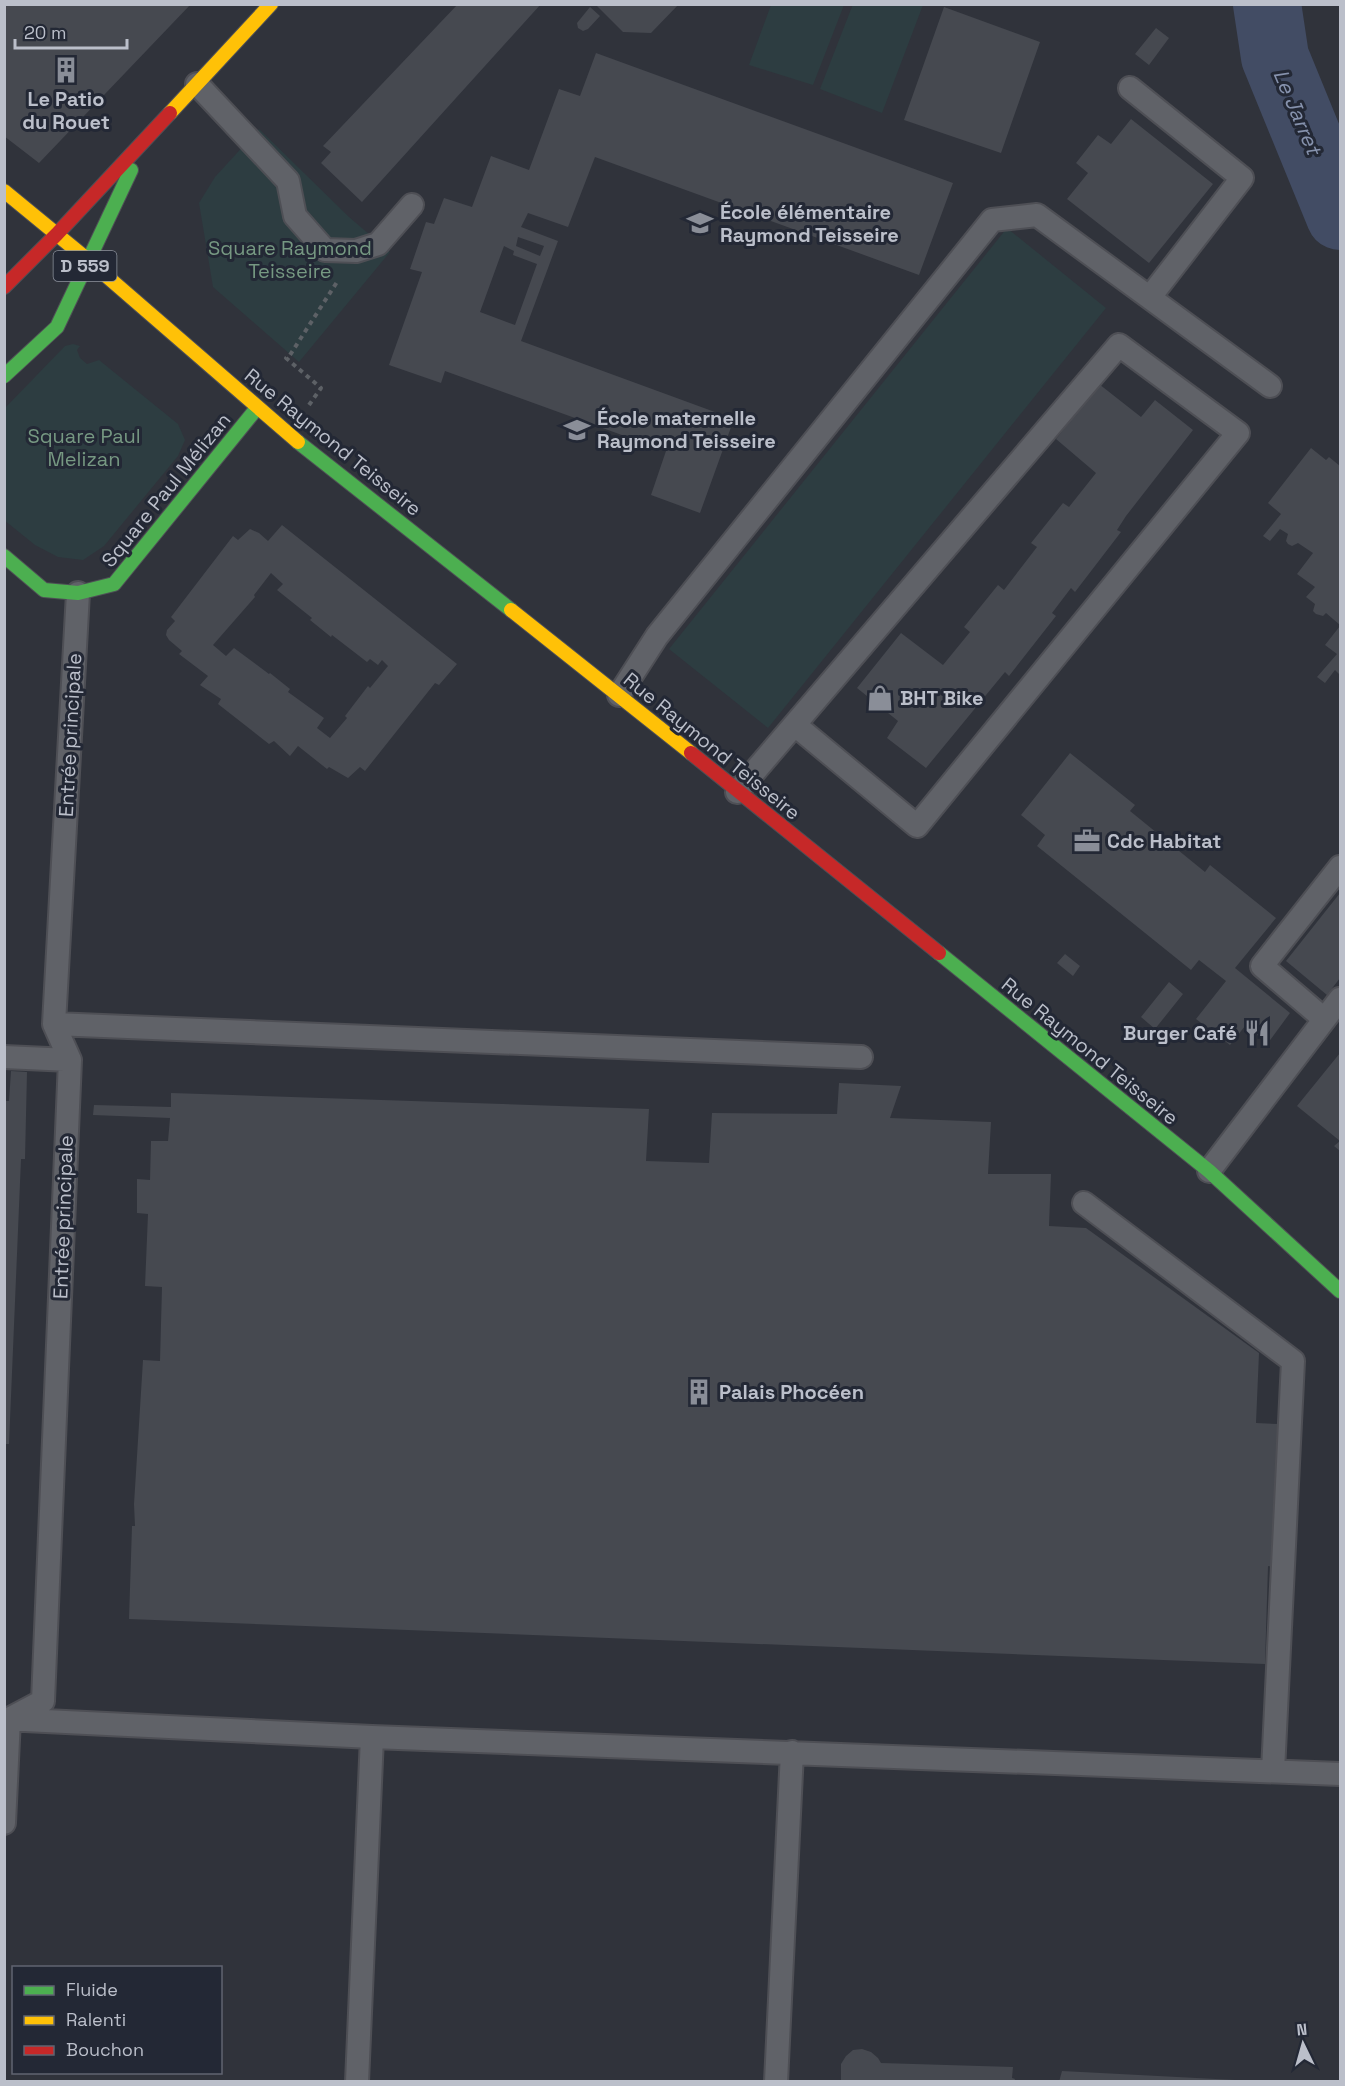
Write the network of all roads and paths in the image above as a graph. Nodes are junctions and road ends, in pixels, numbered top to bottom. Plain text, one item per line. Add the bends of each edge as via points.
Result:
1 (271, 4) edge
2 (197, 84) junction
3 (1130, 88) dead end
4 (144, 141) junction
5 (4, 191) edge
6 (412, 205) dead end
7 (57, 234) junction
8 (356, 251) junction
9 (88, 260) junction
10 (4, 287) edge
11 (1150, 297) junction
12 (4, 376) edge
13 (1270, 386) dead end
14 (257, 408) junction
15 (289, 435) junction
16 (4, 556) edge
17 (78, 593) junction
18 (619, 695) junction
19 (795, 725) junction
20 (737, 792) junction
21 (1341, 867) edge
22 (1341, 999) edge
23 (1324, 1019) junction
24 (54, 1024) junction
25 (4, 1057) edge
26 (861, 1057) dead end
27 (70, 1060) junction
28 (1209, 1171) junction
29 (1084, 1203) dead end
30 (1341, 1291) edge
31 (7, 1719) edge
32 (372, 1737) junction
33 (792, 1752) junction
34 (1273, 1771) junction
35 (1341, 1774) edge
36 (4, 1823) edge
37 (357, 2082) edge
38 (776, 2082) edge

1 - 2 street, D 559
2 - 4 street, D 559
2 - 8 lane via 288,181 295,216 325,250
3 - 11 lane via 1242,178
4 - 7 street, D 559
4 - 9 street, D 559
5 - 7 street, Rue Raymond Teisseire
6 - 8 lane via 378,244
7 - 9 street, Rue Raymond Teisseire
7 - 10 street, D 559
8 - 15 path via 286,358 321,388
9 - 12 street, D 559 via 57,327
9 - 14 street, Rue Raymond Teisseire
11 - 13 lane
11 - 18 lane via 1037,214 992,220 657,636
14 - 15 street, Rue Raymond Teisseire
14 - 17 street, Square Paul Mélizan via 114,584
15 - 18 street, Rue Raymond Teisseire
16 - 17 street, Square Paul Mélizan via 44,590
17 - 24 lane, Entrée principale
18 - 20 street, Rue Raymond Teisseire
19 - 19 lane via 1119,345 1238,433 917,826
19 - 20 lane
20 - 28 street, Rue Raymond Teisseire
21 - 23 lane via 1262,966
22 - 23 lane
23 - 28 lane
24 - 26 lane
24 - 27 lane, Entrée principale
25 - 27 lane
27 - 31 lane, Entrée principale via 44,1701
28 - 30 street, Rue Raymond Teisseire
29 - 34 lane via 1293,1360
31 - 32 lane
31 - 36 lane
32 - 33 lane
32 - 37 lane
33 - 34 lane
33 - 38 lane
34 - 35 lane

